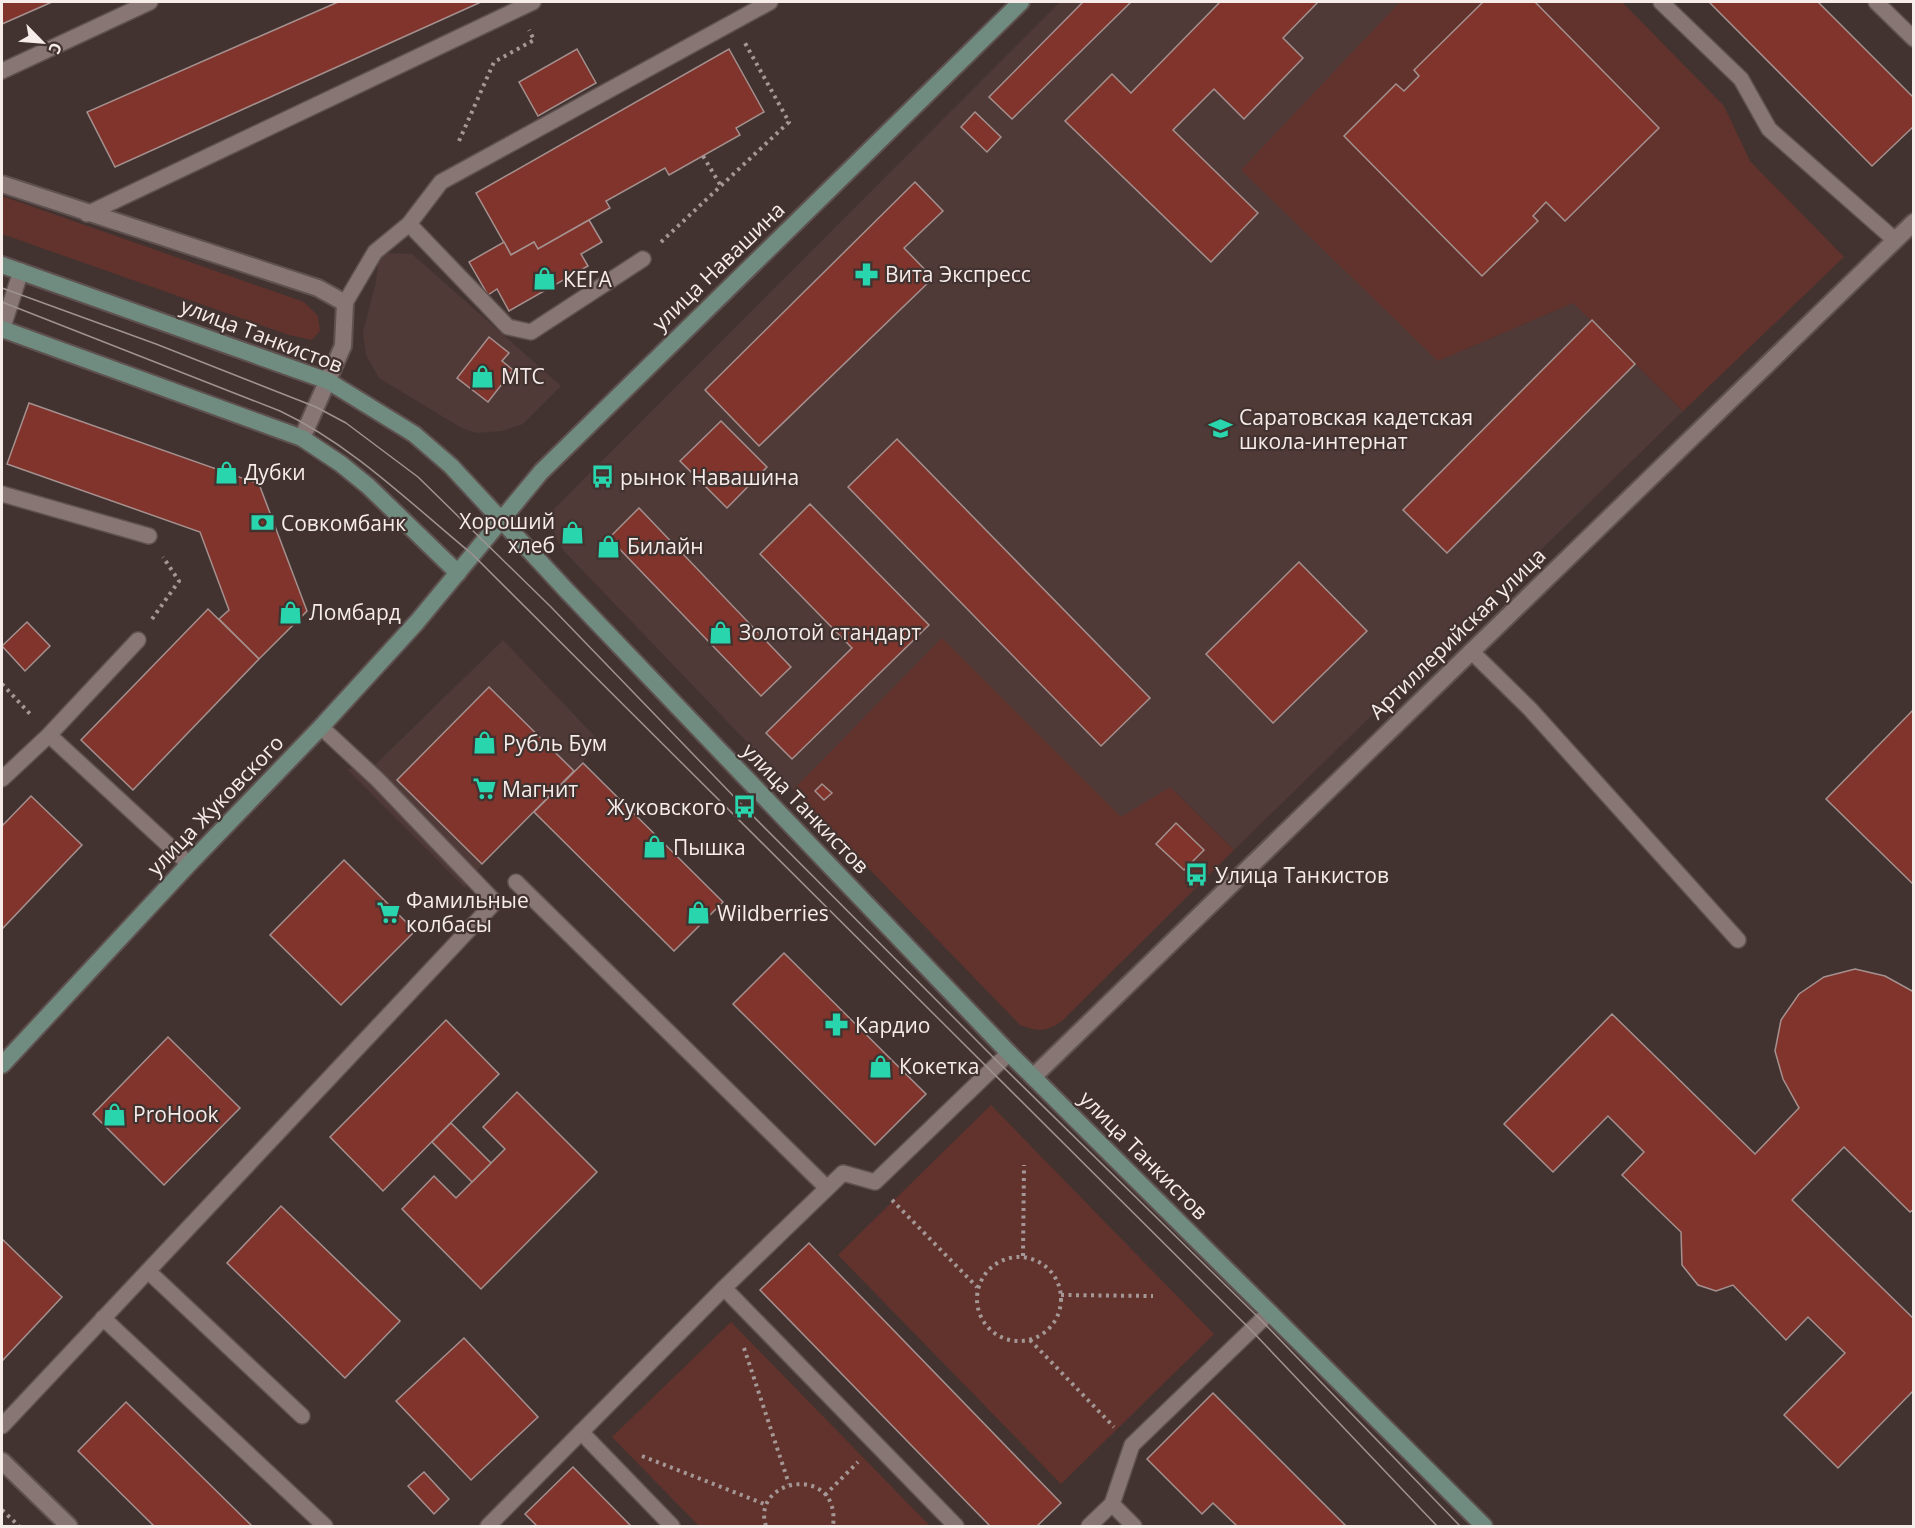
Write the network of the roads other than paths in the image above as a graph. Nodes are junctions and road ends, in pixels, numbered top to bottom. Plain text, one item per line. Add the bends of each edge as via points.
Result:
1 (150, 2) edge
2 (532, 2) edge
3 (770, 2) edge
4 (1021, 2) edge
5 (1660, 2) edge
6 (1876, 2) edge
7 (1914, 39) edge
8 (2, 71) edge
9 (2, 184) edge
10 (87, 213) junction
11 (1914, 222) edge
12 (409, 224) junction
13 (1895, 240) junction
14 (643, 259) road end
15 (2, 265) edge
16 (21, 272) junction
17 (345, 303) junction
18 (2, 330) edge
19 (328, 381) junction
20 (302, 438) junction
21 (2, 494) edge
22 (501, 518) junction
23 (149, 536) road end
24 (458, 573) junction
25 (138, 640) road end
26 (1471, 651) junction
27 (321, 727) junction
28 (49, 735) junction
29 (2, 779) edge
30 (189, 864) junction
31 (516, 882) dead end
32 (1738, 940) dead end
33 (1009, 1053) junction
34 (2, 1065) edge
35 (1033, 1077) junction
36 (827, 1188) junction
37 (148, 1271) junction
38 (724, 1288) junction
39 (1270, 1312) junction
40 (103, 1318) junction
41 (302, 1416) dead end
42 (2, 1426) edge
43 (581, 1432) junction
44 (2, 1461) edge
45 (1112, 1504) junction
46 (69, 1527) edge
47 (325, 1527) edge
48 (488, 1527) edge
49 (672, 1527) edge
50 (956, 1527) edge
51 (1089, 1527) edge
52 (1134, 1527) edge
53 (1484, 1527) edge

1 - 8 lane
2 - 10 lane
3 - 12 lane via 441,182
4 - 22 main road, улица Навашина via 541,472
5 - 13 lane via 1741,79 1769,129
6 - 7 lane
9 - 10 street
10 - 17 street via 318,288
11 - 13 street, Артиллерийская улица
12 - 14 lane via 508,327 531,332
12 - 17 lane via 375,252
13 - 26 street, Артиллерийская улица
15 - 16 main road, улица Танкистов
16 - 18 lane
16 - 19 main road, улица Танкистов
17 - 19 street via 343,346
18 - 20 main road
19 - 20 street
19 - 22 main road, улица Танкистов via 414,434
20 - 24 main road via 368,486
21 - 23 lane
22 - 24 main road, улица Навашина
22 - 33 main road, улица Танкистов
24 - 27 main road, улица Жуковского
25 - 28 lane
26 - 32 lane via 1530,709
26 - 35 street, Артиллерийская улица
27 - 30 main road, улица Жуковского
27 - 37 lane via 378,780 495,902
28 - 29 lane
28 - 30 lane
30 - 34 main road, улица Жуковского
31 - 36 lane
33 - 35 main road, улица Танкистов
33 - 36 lane via 875,1182 843,1173
35 - 39 main road, улица Танкистов
36 - 38 lane
37 - 40 lane
37 - 41 lane
38 - 43 lane
38 - 50 lane
39 - 45 lane via 1132,1445
39 - 53 main road, улица Танкистов
40 - 42 lane
40 - 47 lane
43 - 48 lane
43 - 49 lane
44 - 46 street
45 - 51 lane
45 - 52 lane

